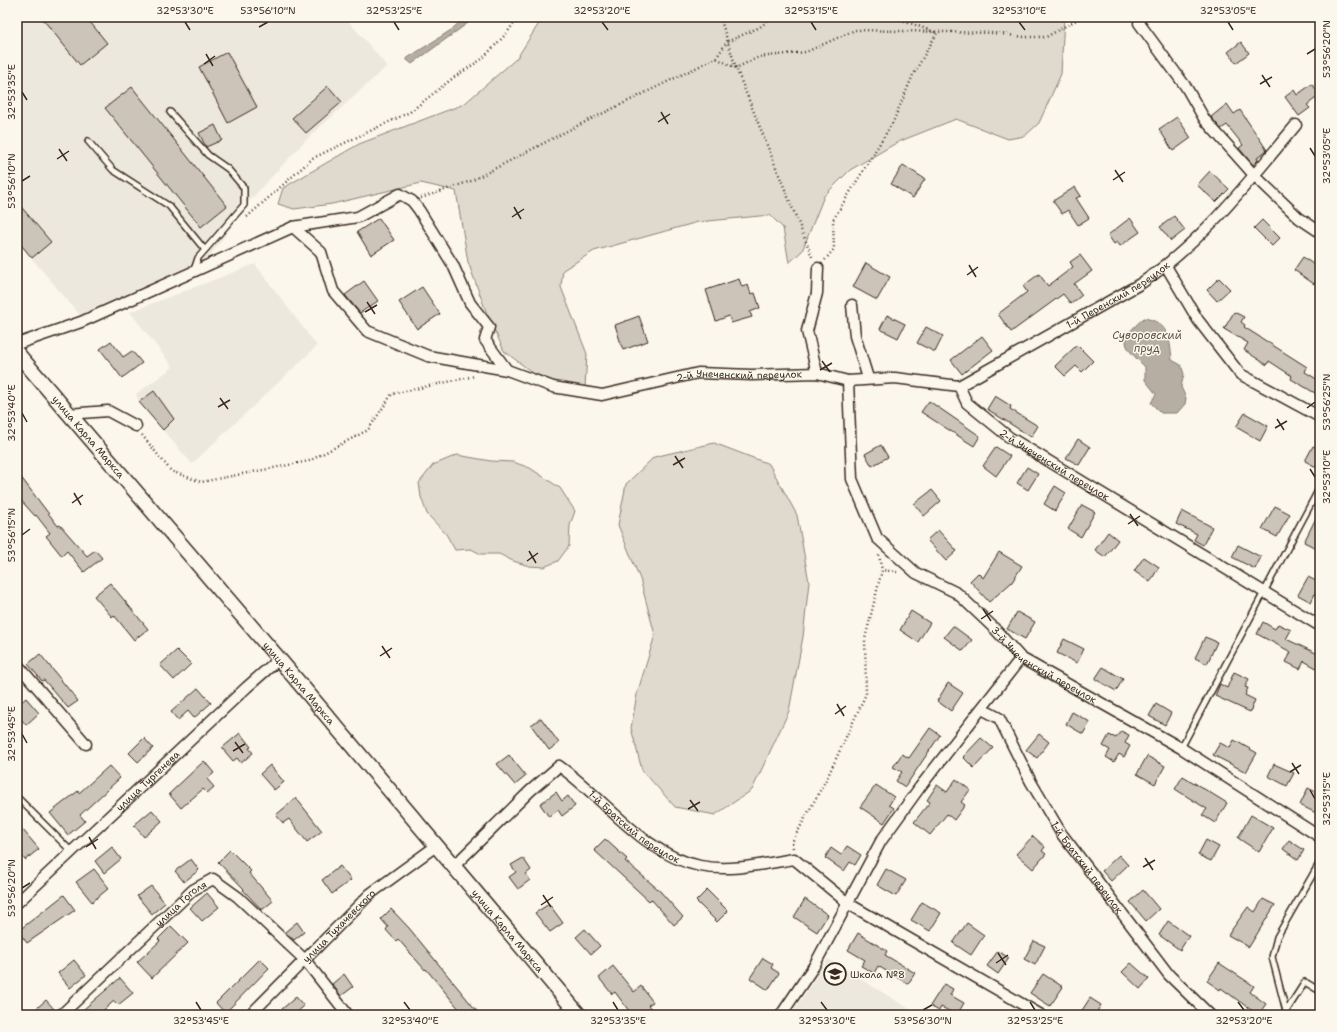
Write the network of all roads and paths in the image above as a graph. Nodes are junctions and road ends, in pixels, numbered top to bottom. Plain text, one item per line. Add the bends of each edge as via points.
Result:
1 (518, 17) edge
2 (720, 17) edge
3 (773, 17) edge
4 (894, 17) edge
5 (1082, 17) edge
6 (1139, 23) dead end
7 (937, 33) junction
8 (727, 42) junction
9 (716, 58) junction
10 (736, 68) junction
11 (170, 112) dead end
12 (1296, 125) dead end
13 (88, 141) dead end
14 (1254, 175) junction
15 (412, 200) junction
16 (242, 221) dead end
17 (293, 227) junction
18 (1320, 232) edge
19 (205, 250) junction
20 (1166, 266) junction
21 (818, 268) junction
22 (193, 273) junction
23 (852, 304) dead end
24 (17, 344) edge
25 (17, 353) edge
26 (507, 370) junction
27 (817, 373) junction
28 (476, 376) dead end
29 (868, 378) junction
30 (848, 381) junction
31 (959, 386) junction
32 (68, 414) junction
33 (1320, 417) edge
34 (136, 426) joint
35 (1320, 487) edge
36 (916, 574) junction
37 (1264, 594) junction
38 (1320, 626) edge
39 (1021, 658) junction
40 (280, 659) junction
41 (17, 664) edge
42 (982, 709) junction
43 (86, 744) dead end
44 (1181, 748) junction
45 (17, 797) edge
46 (1320, 837) edge
47 (436, 846) junction
48 (72, 852) junction
49 (794, 859) junction
50 (1320, 862) edge
51 (454, 866) junction
52 (17, 903) edge
53 (849, 904) junction
54 (305, 960) junction
55 (1320, 991) edge
56 (1287, 1013) edge
57 (60, 1015) edge
58 (250, 1015) edge
59 (348, 1015) edge
60 (579, 1015) edge
61 (781, 1015) edge
62 (1041, 1015) edge
63 (1210, 1015) edge

1 - 16 path via 507,33 482,59 410,112 313,158
2 - 8 path
3 - 8 path via 760,27
4 - 7 path
5 - 7 path via 1046,37 994,33
6 - 14 street via 1186,87 1206,120
7 - 10 path via 855,30 806,52 759,57
7 - 21 path via 913,75 893,122 833,220 834,249
8 - 9 path
8 - 10 path
9 - 10 path
9 - 15 path via 471,181
10 - 21 path via 803,237
11 - 19 lane via 208,155 228,169 244,188 244,205
12 - 14 street, 1-й Перенский переулок
13 - 19 lane via 113,170 169,206
14 - 18 street via 1299,218
14 - 20 street, 1-й Перенский переулок via 1216,219
15 - 17 street via 400,194 358,217
15 - 26 street via 453,265 470,303 489,327 485,340
17 - 22 street
17 - 26 street, 2-й Унеченский переулок via 321,252 333,291 367,331 428,356
19 - 22 lane via 198,258
20 - 31 street, 1-й Перенский переулок via 1140,284
20 - 33 street via 1198,320 1240,374
21 - 27 street via 817,293 807,331
22 - 24 street via 81,322
23 - 29 street via 855,336
25 - 32 main road, улица Карла Маркса
26 - 27 street, 2-й Унеченский переулок via 553,387 602,395 698,373
27 - 30 street, 2-й Унеченский переулок
28 - 34 path via 392,394 368,430 309,461 201,482 171,472
29 - 30 street, 2-й Унеченский переулок
29 - 31 street, 2-й Унеченский переулок via 895,378
30 - 36 street, 3-й Унеченский переулок via 852,479 877,538
31 - 37 street, 2-й Унеченский переулок via 967,403 1009,437
32 - 34 street via 108,412
32 - 40 main road, улица Карла Маркса
35 - 37 lane
36 - 39 street, 3-й Унеченский переулок via 957,593
36 - 49 path via 882,570 865,639 866,694 792,842
37 - 38 street, 2-й Унеченский переулок
37 - 44 lane
39 - 42 street
39 - 44 street, 3-й Унеченский переулок
40 - 47 main road, улица Карла Маркса
40 - 48 street, улица Тургенева via 246,687
41 - 43 street
42 - 53 street via 881,841
42 - 63 street, 1-й Братский переулок via 999,718 1031,782 1065,839 1169,975
44 - 46 street, 3-й Унеченский переулок
45 - 48 lane
47 - 51 main road, улица Карла Маркса
47 - 54 street, улица Тухачевского via 370,894
48 - 52 street, улица Тургенева
49 - 51 street, 1-й Братский переулок via 737,868 700,866 678,859 647,842 578,779 559,766
49 - 53 street
50 - 56 lane via 1277,937 1272,957
51 - 60 main road, улица Карла Маркса
53 - 61 street via 814,966
53 - 62 street
54 - 57 street, улица Гоголя via 238,897 213,879 193,890
54 - 58 street, улица Тухачевского
54 - 59 street
55 - 56 lane via 1305,982

